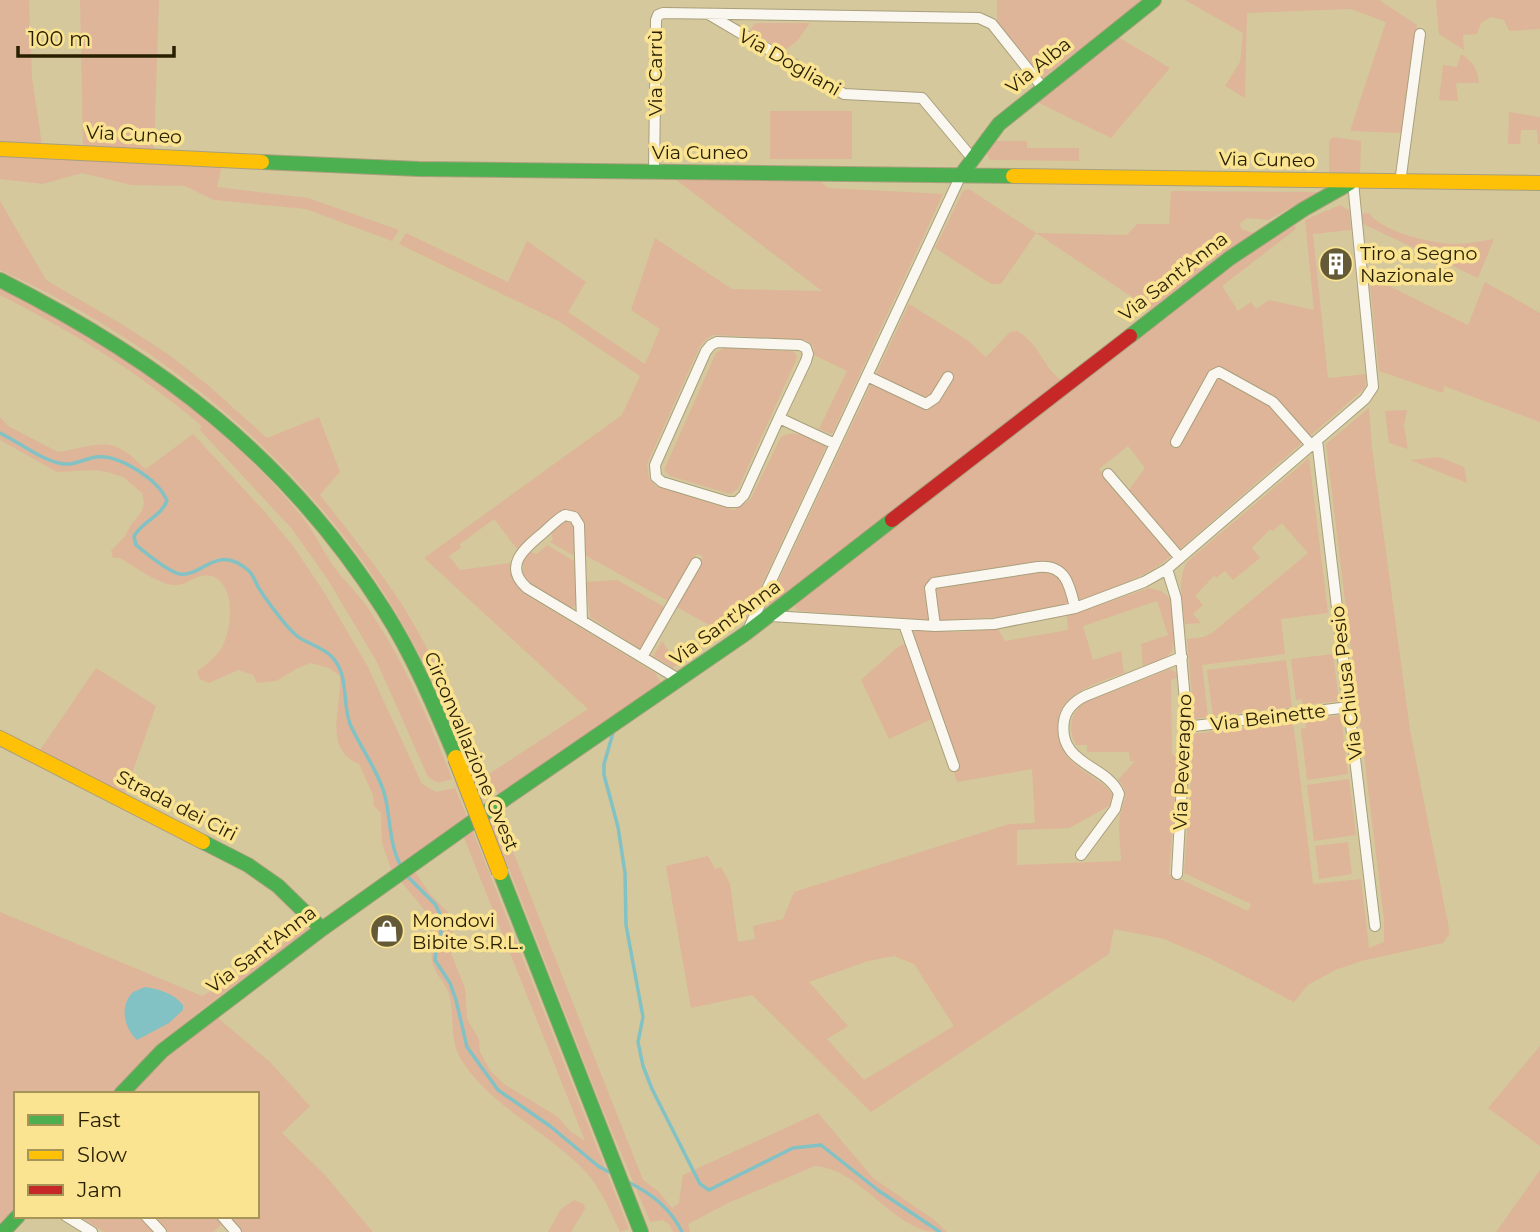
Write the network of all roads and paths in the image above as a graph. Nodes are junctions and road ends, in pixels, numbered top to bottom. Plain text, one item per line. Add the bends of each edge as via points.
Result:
1 (1154, 0) edge
2 (709, 14) junction
3 (1420, 34) dead end
4 (1043, 88) junction
5 (0, 149) edge
6 (972, 158) junction
7 (654, 173) junction
8 (961, 175) junction
9 (1353, 182) junction
10 (1400, 183) junction
11 (1540, 183) edge
12 (0, 280) edge
13 (867, 376) junction
14 (948, 377) dead end
15 (779, 418) junction
16 (1176, 442) dead end
17 (1314, 443) junction
18 (835, 444) junction
19 (1108, 474) dead end
20 (1180, 558) junction
21 (696, 563) dead end
22 (1167, 569) junction
23 (1075, 608) junction
24 (771, 616) junction
25 (582, 621) junction
26 (904, 624) junction
27 (935, 626) junction
28 (746, 635) junction
29 (642, 657) junction
30 (1182, 657) junction
31 (680, 680) junction
32 (1349, 707) junction
33 (1186, 727) junction
34 (0, 738) edge
35 (954, 766) dead end
36 (1081, 855) dead end
37 (1177, 874) dead end
38 (1375, 926) dead end
39 (322, 929) junction
40 (123, 1092) edge
41 (16, 1218) edge
42 (69, 1218) edge
43 (148, 1218) edge
44 (224, 1218) edge
45 (3, 1232) edge
46 (92, 1232) edge
47 (161, 1232) edge
48 (236, 1232) edge
49 (641, 1232) edge

1 - 4 main road, Via Alba
2 - 4 street via 979,18 992,24
2 - 6 street, Via Dogliani via 844,94 922,98
2 - 7 street, Via Carrù via 663,13 656,20
3 - 10 street
4 - 6 main road, Via Alba via 994,129
5 - 7 main road, Via Cuneo via 419,169
6 - 8 main road, Via Alba
7 - 8 main road, Via Cuneo
8 - 9 main road, Via Cuneo
8 - 13 street
9 - 10 main road, Via Cuneo
9 - 17 street via 1374,382 1365,399
9 - 24 main road, Via Sant'Anna via 1230,258
10 - 11 main road, Via Cuneo
12 - 49 main road, Circonvallazione Ovest, bridge via 82,323 168,377 229,427 289,487 348,558 385,612 456,758
13 - 14 street via 926,404 933,401
13 - 18 street
15 - 15 street via 806,361 806,348 713,343 655,465 656,477 737,502
15 - 18 street
16 - 17 street via 1213,375 1219,372 1273,402
17 - 20 street
17 - 32 street, Via Chiusa Pesio
18 - 28 street
19 - 20 street
20 - 22 street
21 - 29 street
22 - 23 street
22 - 30 street, Via Peveragno via 1177,598
23 - 27 street via 994,624
23 - 27 street via 1067,579 1051,567 1038,567 934,583 930,588
24 - 26 street
24 - 28 main road, Via Sant'Anna
25 - 25 street via 579,525 574,517 565,515 522,551 516,570 527,589
25 - 29 street
26 - 27 street
26 - 35 street
28 - 31 main road, Via Sant'Anna
29 - 31 street
30 - 33 street, Via Peveragno
30 - 36 street via 1079,698 1065,716 1071,750 1119,794 1115,809
31 - 39 main road, Via Sant'Anna
32 - 33 street, Via Beinette
32 - 38 street, Via Chiusa Pesio
33 - 37 street, Via Peveragno
34 - 39 main road, Strada dei Ciri via 248,865 286,892
39 - 40 main road, Via Sant'Anna via 162,1051
41 - 45 main road
42 - 46 street
43 - 47 street
44 - 48 street

